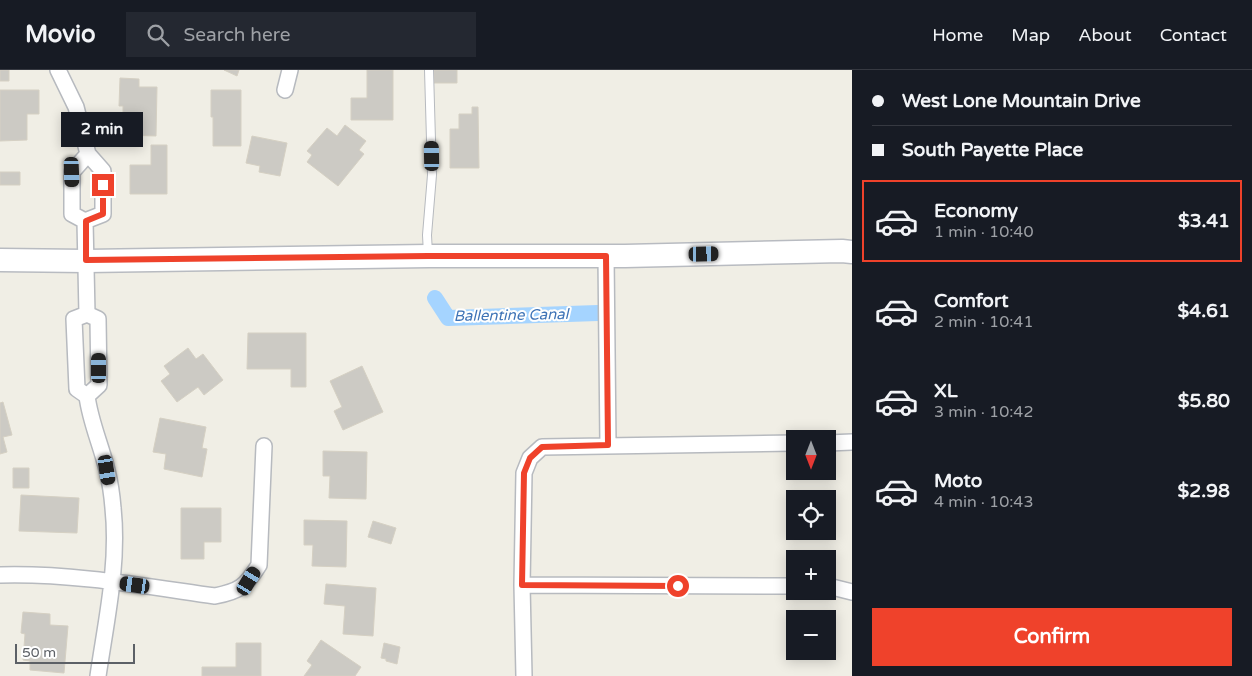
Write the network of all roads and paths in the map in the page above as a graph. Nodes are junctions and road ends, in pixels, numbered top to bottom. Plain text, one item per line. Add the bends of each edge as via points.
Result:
1 (58, 70) edge
2 (290, 70) edge
3 (428, 70) edge
4 (285, 90) dead end
5 (88, 154) junction
6 (86, 221) junction
7 (852, 252) edge
8 (428, 256) junction
9 (606, 256) junction
10 (0, 260) edge
11 (86, 260) junction
12 (87, 314) junction
13 (87, 396) junction
14 (852, 442) edge
15 (786, 443) edge
16 (836, 443) edge
17 (608, 445) junction
18 (264, 446) dead end
19 (0, 575) edge
20 (111, 582) junction
21 (522, 585) junction
22 (786, 586) edge
23 (836, 588) edge
24 (852, 592) edge
25 (98, 676) edge
26 (524, 676) edge

1 - 5 street via 76,107
2 - 4 street
3 - 8 lane via 432,175
5 - 6 street via 72,172 72,214
5 - 6 street via 103,171 103,214
6 - 11 street
7 - 9 main road
8 - 9 main road
8 - 11 main road
9 - 17 street
10 - 11 main road
11 - 12 street
12 - 13 street via 98,319 99,385
12 - 13 street via 74,319 77,389
13 - 20 street via 107,470 113,507
14 - 16 street
15 - 17 street
17 - 21 street via 542,447 530,458 524,473
18 - 20 street via 259,566 249,581 234,592 215,596
19 - 20 street
20 - 25 street
21 - 22 street
21 - 26 street
23 - 24 street

